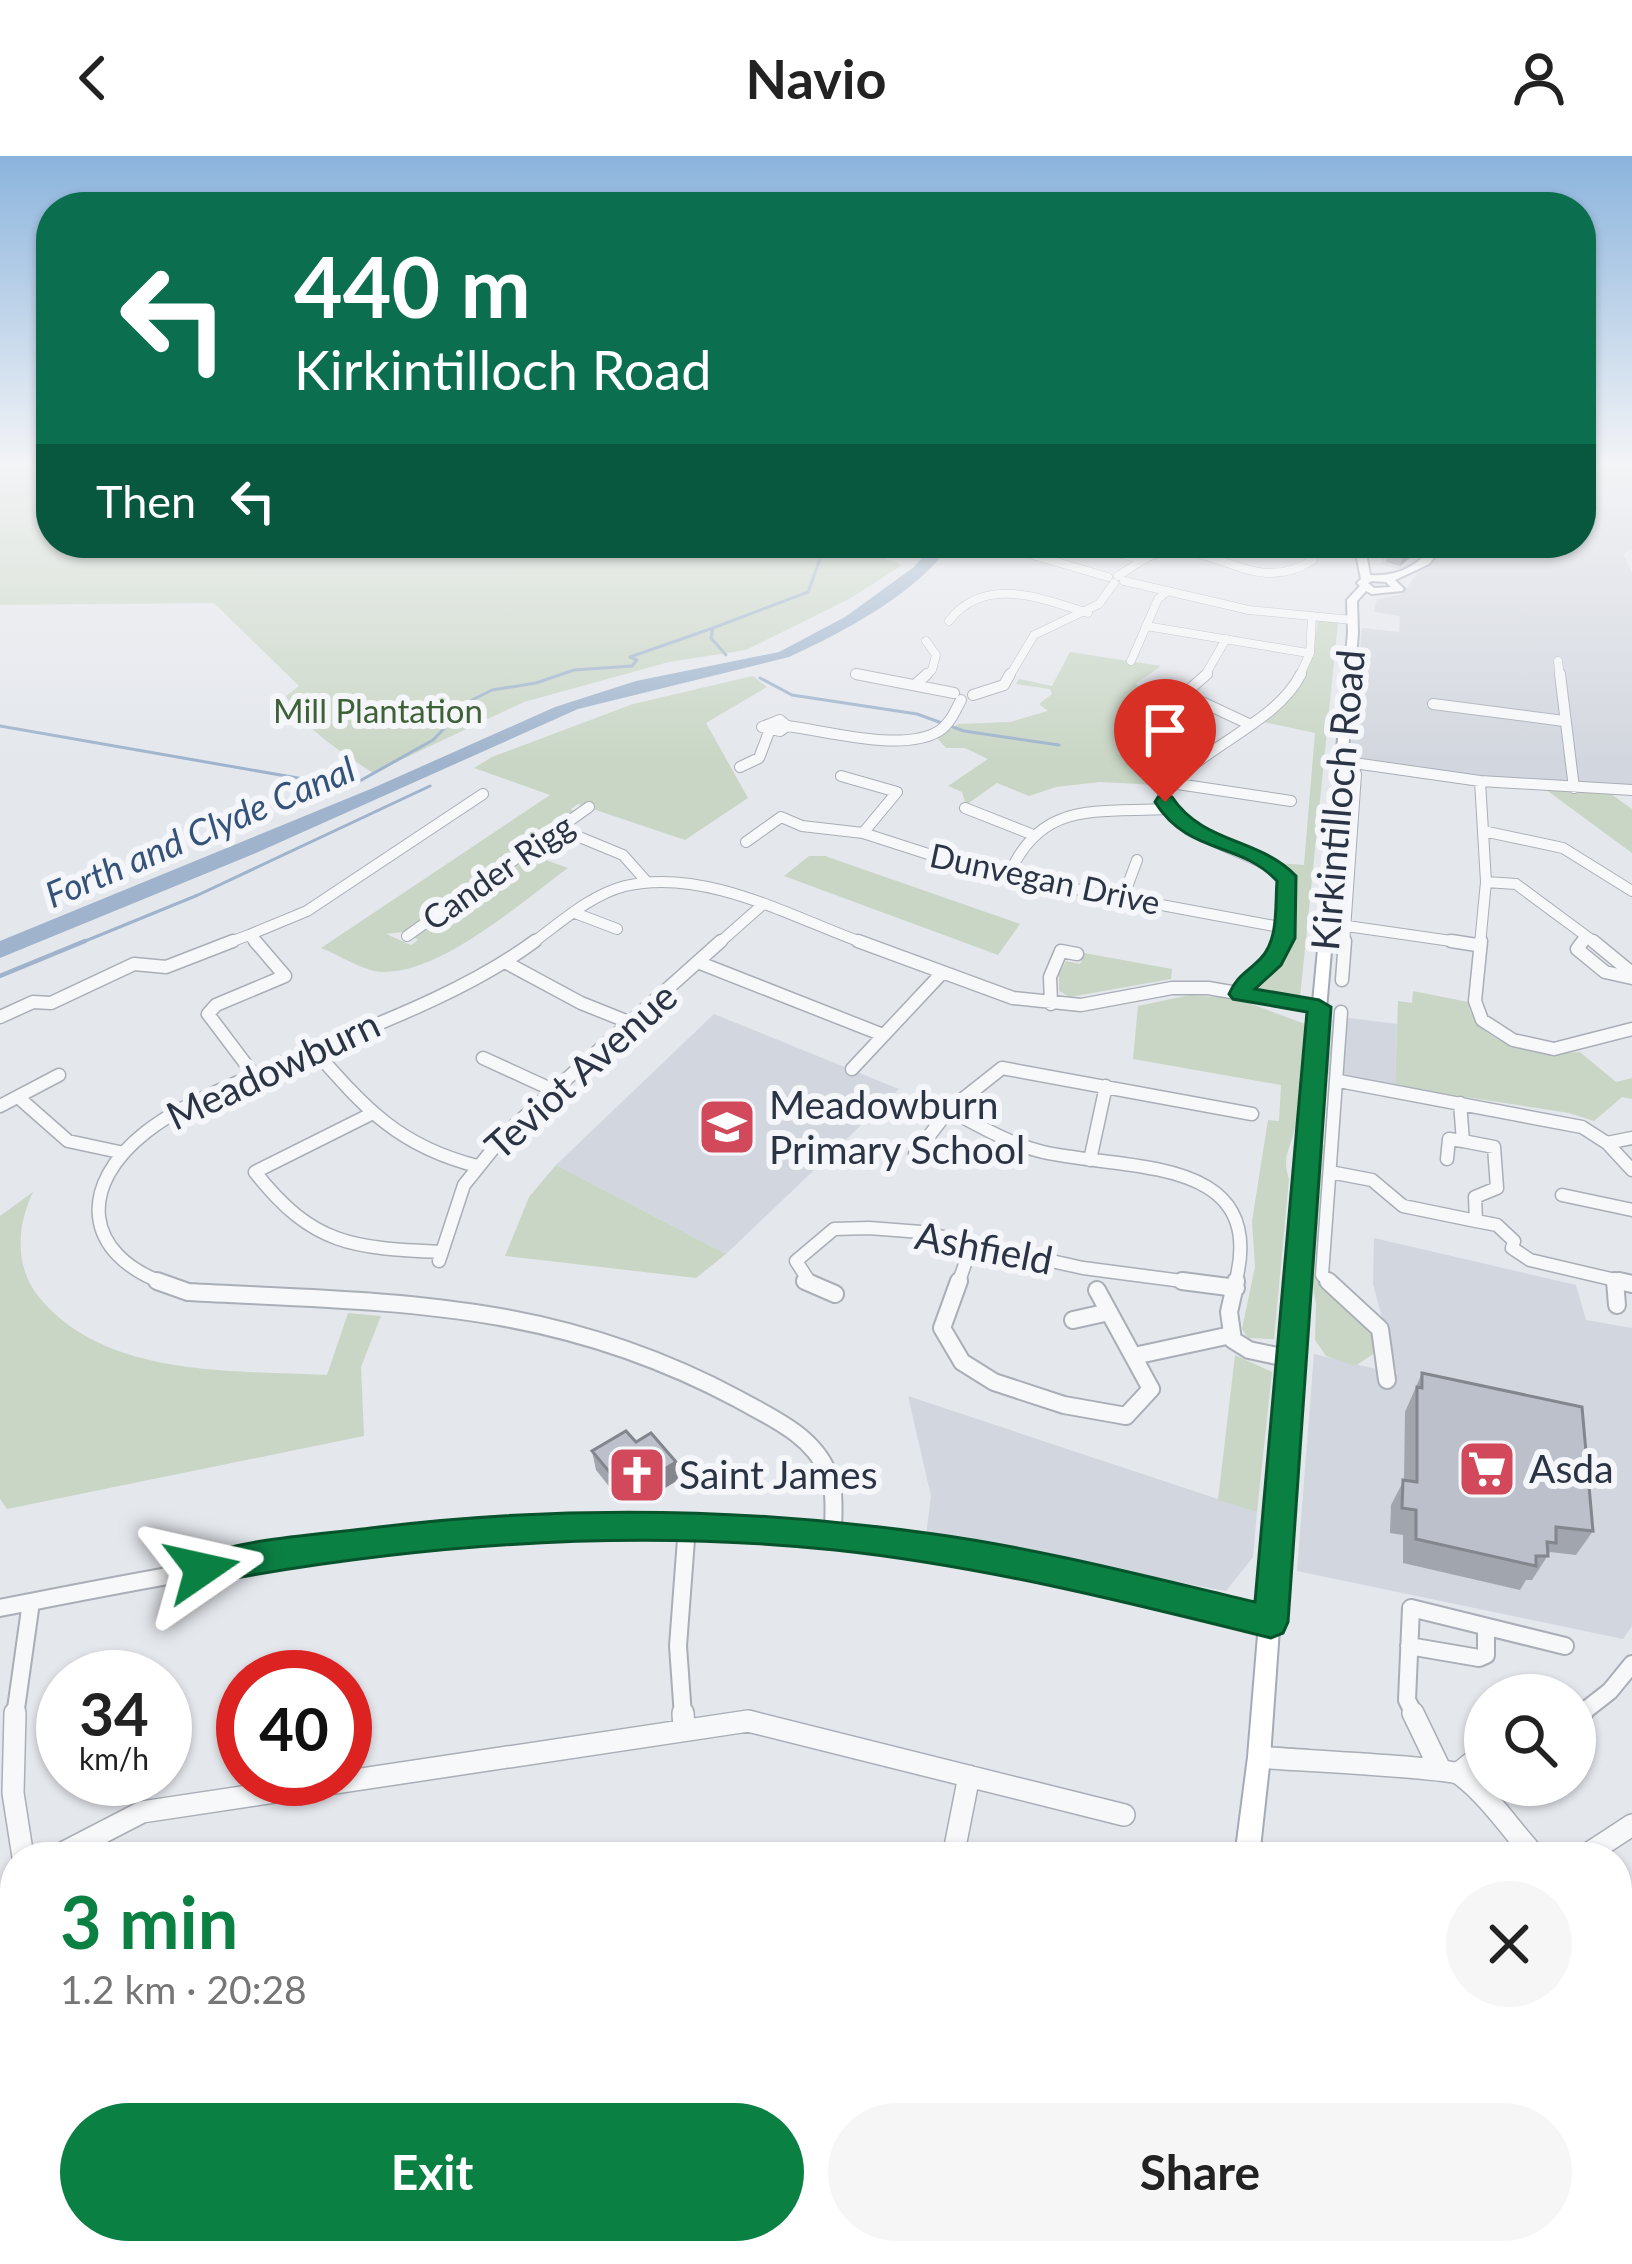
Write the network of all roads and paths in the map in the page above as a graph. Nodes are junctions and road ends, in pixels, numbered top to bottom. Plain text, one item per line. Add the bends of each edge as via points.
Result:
1 (1066, 564) edge
2 (1135, 564) edge
3 (1231, 564) edge
4 (1308, 564) edge
5 (1363, 564) edge
6 (1422, 564) edge
7 (1365, 578) junction
8 (1116, 579) junction
9 (1393, 580) junction
10 (1168, 591) junction
11 (1382, 592) junction
12 (1354, 604) junction
13 (1088, 613) junction
14 (1312, 616) junction
15 (949, 620) dead end
16 (1352, 620) junction
17 (1147, 626) junction
18 (1226, 639) junction
19 (926, 641) dead end
20 (1308, 653) junction
21 (1131, 661) dead end
22 (1558, 661) dead end
23 (855, 674) dead end
24 (916, 683) junction
25 (963, 696) junction
26 (1433, 704) dead end
27 (1564, 721) junction
28 (1251, 724) junction
29 (1340, 761) junction
30 (740, 767) dead end
31 (1356, 774) dead end
32 (841, 776) dead end
33 (1480, 781) junction
34 (1171, 783) junction
35 (1574, 788) junction
36 (1632, 790) edge
37 (484, 794) dead end
38 (1291, 801) dead end
39 (589, 807) dead end
40 (965, 808) dead end
41 (1167, 809) junction
42 (560, 829) junction
43 (1483, 831) junction
44 (863, 833) junction
45 (1031, 834) junction
46 (746, 842) dead end
47 (1137, 860) dead end
48 (1008, 877) junction
49 (647, 882) junction
50 (1486, 882) junction
51 (1632, 891) edge
52 (1123, 898) junction
53 (761, 906) junction
54 (574, 913) junction
55 (1346, 926) junction
56 (1285, 928) junction
57 (616, 929) dead end
58 (249, 934) junction
59 (406, 936) dead end
60 (1477, 945) junction
61 (1077, 955) dead end
62 (505, 962) junction
63 (700, 963) junction
64 (942, 973) junction
65 (1632, 975) edge
66 (1342, 980) dead end
67 (1241, 994) junction
68 (1051, 1004) junction
69 (1319, 1007) junction
70 (1340, 1012) dead end
71 (0, 1017) edge
72 (631, 1023) junction
73 (1632, 1028) edge
74 (883, 1035) junction
75 (313, 1049) junction
76 (484, 1058) dead end
77 (852, 1069) dead end
78 (254, 1075) junction
79 (59, 1076) dead end
80 (1339, 1081) junction
81 (1106, 1086) junction
82 (555, 1091) junction
83 (18, 1096) junction
84 (1460, 1103) junction
85 (0, 1106) edge
86 (949, 1110) junction
87 (371, 1114) junction
88 (1252, 1114) dead end
89 (1632, 1138) edge
90 (1463, 1142) junction
91 (1607, 1144) junction
92 (124, 1153) junction
93 (915, 1154) dead end
94 (1447, 1159) dead end
95 (1090, 1160) junction
96 (477, 1166) junction
97 (1632, 1170) edge
98 (1330, 1172) junction
99 (1562, 1195) dead end
100 (1632, 1210) edge
101 (1476, 1221) junction
102 (972, 1244) junction
103 (1615, 1281) junction
104 (1632, 1284) edge
105 (1236, 1288) junction
106 (1096, 1290) dead end
107 (835, 1294) dead end
108 (1617, 1305) dead end
109 (1109, 1312) junction
110 (1072, 1320) dead end
111 (1231, 1335) junction
112 (1133, 1356) junction
113 (1291, 1359) junction
114 (1388, 1379) dead end
115 (687, 1526) junction
116 (832, 1535) junction
117 (31, 1602) junction
118 (0, 1608) edge
119 (1271, 1622) junction
120 (1486, 1627) junction
121 (1409, 1646) junction
122 (1565, 1646) dead end
123 (1632, 1664) edge
124 (1596, 1702) edge
125 (684, 1729) junction
126 (1259, 1757) junction
127 (1464, 1762) edge
128 (1449, 1770) junction
129 (970, 1776) junction
130 (1124, 1815) dead end
131 (1632, 1825) edge
132 (20, 1842) edge
133 (84, 1842) edge
134 (956, 1842) edge
135 (1249, 1842) edge
136 (1521, 1842) edge
137 (1606, 1842) edge

1 - 8 street
2 - 8 street
3 - 4 street via 1275,576
5 - 7 main road
6 - 9 main road
7 - 9 main road
7 - 11 main road
7 - 12 main road, Kirkintilloch Road
8 - 10 street
8 - 13 street
9 - 11 main road, Kirkintilloch Road via 1396,591
10 - 14 street
10 - 17 street
11 - 12 main road, Kirkintilloch Road
12 - 16 main road, Kirkintilloch Road
13 - 15 street via 985,593 964,599
13 - 25 street via 1037,632 1004,685
14 - 16 street
14 - 20 street
16 - 29 main road, Kirkintilloch Road
17 - 18 street
17 - 21 street
18 - 20 street
18 - 28 street via 1191,697
19 - 24 street via 936,655
20 - 28 street via 1285,702
22 - 27 street
23 - 24 street
24 - 25 street
25 - 30 street via 939,731 921,737 768,721 765,758
26 - 27 street
27 - 35 street
28 - 34 street
29 - 33 street
29 - 69 main road, Kirkintilloch Road
31 - 55 street
32 - 44 street via 897,792
33 - 35 street
33 - 43 street
34 - 38 street
34 - 41 street via 1163,794
35 - 36 street
37 - 58 street via 307,911
39 - 42 street, Cander Rigg
40 - 45 street
41 - 45 street via 1087,815
41 - 56 street via 1199,836 1271,862 1288,880
42 - 49 street via 623,855
42 - 59 street, Cander Rigg
43 - 50 street
43 - 51 street via 1577,850
44 - 46 street, Dunvegan Drive via 781,817
44 - 48 street, Dunvegan Drive
45 - 48 street
47 - 52 street
48 - 52 street, Dunvegan Drive
49 - 53 street, Meadowburn via 702,885
49 - 54 street, Meadowburn
50 - 60 street
50 - 65 street via 1516,884 1543,899 1587,937 1577,949 1605,972
52 - 56 street, Dunvegan Drive
53 - 63 street, Teviot Avenue
53 - 64 street, Meadowburn
54 - 57 street
54 - 62 street, Meadowburn
55 - 60 street
55 - 66 street
56 - 67 street via 1273,960
58 - 71 street via 166,967 134,964
58 - 78 street via 285,976 208,1014
60 - 73 street via 1475,1001 1497,1030 1540,1048 1565,1048
61 - 68 street via 1061,951
62 - 72 street
62 - 75 street, Meadowburn
63 - 72 street, Teviot Avenue
63 - 74 street
64 - 68 street, Meadowburn
64 - 74 street
67 - 68 street, Meadowburn via 1172,988
67 - 69 street, Meadowburn
69 - 113 main road, Kirkintilloch Road
70 - 80 street
72 - 82 street, Teviot Avenue
74 - 77 street
75 - 78 street, Meadowburn
75 - 87 street
76 - 82 street
78 - 92 street, Meadowburn via 165,1117
79 - 83 street
80 - 84 street
80 - 98 street
81 - 86 street via 1003,1068
81 - 88 street
81 - 95 street
82 - 96 street, Teviot Avenue
83 - 85 street
83 - 92 street via 68,1141
84 - 90 street
84 - 91 street via 1562,1121
86 - 93 street
86 - 95 street via 1024,1147
87 - 96 street via 420,1150
87 - 96 street, Teviot Avenue via 255,1172 284,1212 332,1241 440,1257
89 - 91 street
90 - 94 street via 1449,1139
90 - 101 street via 1494,1147 1498,1160 1497,1188 1475,1197
91 - 97 street
92 - 116 street, Meadowburn via 104,1188 100,1224 114,1256 145,1279 188,1292 483,1313 652,1358 772,1418 814,1449 829,1474
95 - 105 street via 1199,1179 1229,1204 1241,1219 1246,1254
98 - 101 street via 1372,1180 1403,1206
98 - 114 street via 1322,1275 1380,1329
99 - 100 street
101 - 103 street via 1497,1225 1530,1260
102 - 105 street, Ashfield
102 - 107 street, Ashfield via 921,1232 834,1229 796,1262 806,1282
102 - 112 street via 942,1328 962,1361 1009,1386 1126,1416 1151,1389
103 - 104 street
103 - 108 street
105 - 111 street
106 - 109 street
109 - 110 street
109 - 112 street
111 - 112 street
111 - 113 street via 1249,1350
113 - 119 main road, Kirkintilloch Road
115 - 116 street
115 - 117 street via 425,1536
115 - 125 street via 678,1646
116 - 119 street via 1040,1567
117 - 118 street
117 - 132 street via 7,1770
119 - 126 main road, Kirkintilloch Road
120 - 121 street via 1486,1655 1479,1658
120 - 121 street via 1411,1608
120 - 122 street
121 - 128 street via 1407,1700
123 - 124 street
125 - 129 street via 748,1721
125 - 133 street via 142,1812
126 - 128 street
126 - 135 main road, Kirkintilloch Road
127 - 128 street
128 - 136 street
129 - 130 street
129 - 134 street
131 - 137 street

